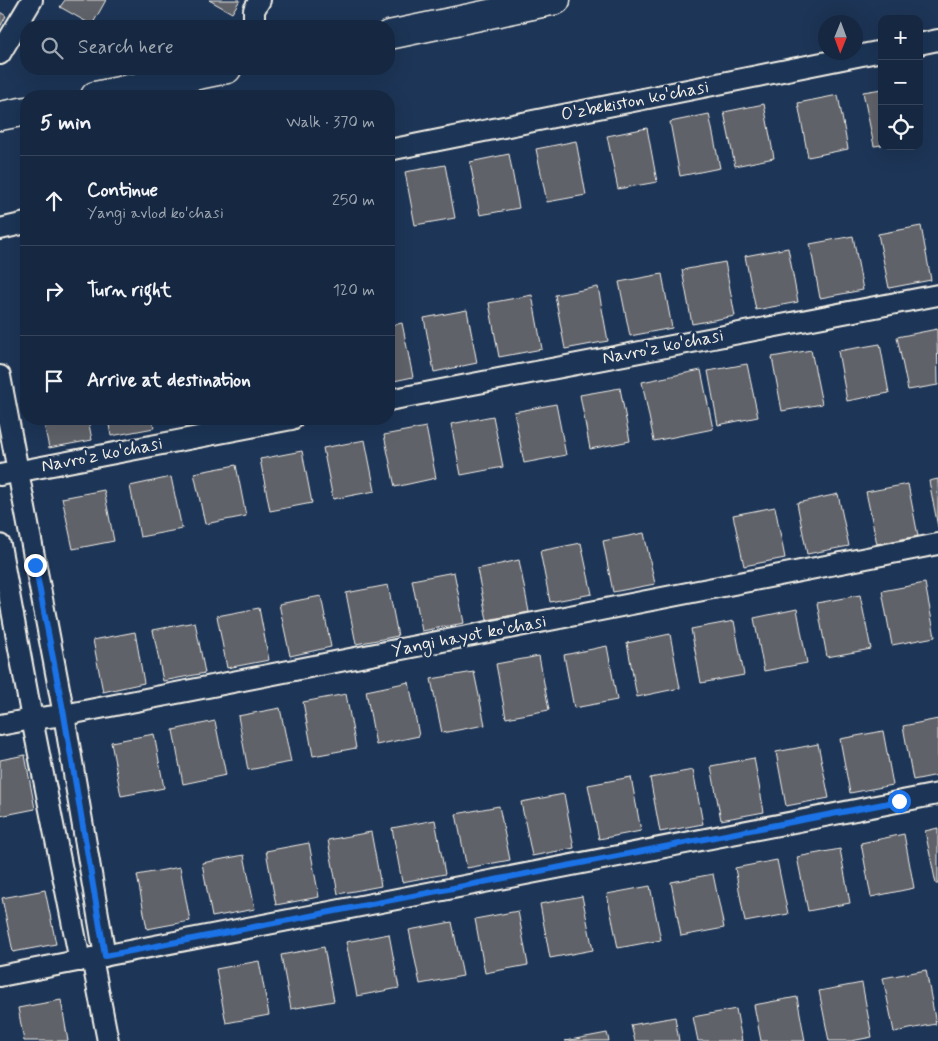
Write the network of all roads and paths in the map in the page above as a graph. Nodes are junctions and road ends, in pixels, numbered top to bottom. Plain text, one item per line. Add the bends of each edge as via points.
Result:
1 (32, 0) edge
2 (260, 0) edge
3 (556, 0) edge
4 (502, 6) edge
5 (20, 20) edge
6 (20, 20) edge
7 (254, 20) edge
8 (395, 33) edge
9 (938, 40) edge
10 (923, 43) edge
11 (878, 53) edge
12 (0, 54) edge
13 (198, 75) edge
14 (124, 90) edge
15 (20, 111) edge
16 (0, 116) edge
17 (395, 149) edge
18 (20, 224) edge
19 (0, 229) edge
20 (938, 295) edge
21 (0, 376) edge
22 (395, 399) edge
23 (261, 425) edge
24 (9, 473) edge
25 (938, 544) edge
26 (0, 545) edge
27 (64, 715) junction
28 (32, 719) junction
29 (0, 726) edge
30 (938, 794) edge
31 (92, 958) junction
32 (0, 976) edge
33 (108, 1041) edge

1 - 6 street
2 - 7 street via 254,10
3 - 4 main road
4 - 8 main road
5 - 12 street
9 - 10 street
11 - 17 street, O'zbekiston ko'chasi
13 - 14 main road
15 - 16 main road
18 - 19 street
20 - 22 street, Navro'z ko'chasi
21 - 24 street
23 - 24 street, Navro'z ko'chasi
24 - 27 street
25 - 27 street, Yangi hayot ko'chasi
26 - 28 street
27 - 28 street, Yangi hayot ko'chasi
27 - 31 street
28 - 29 street, Yangi hayot ko'chasi
28 - 31 street
30 - 31 street
31 - 32 street
31 - 33 street

